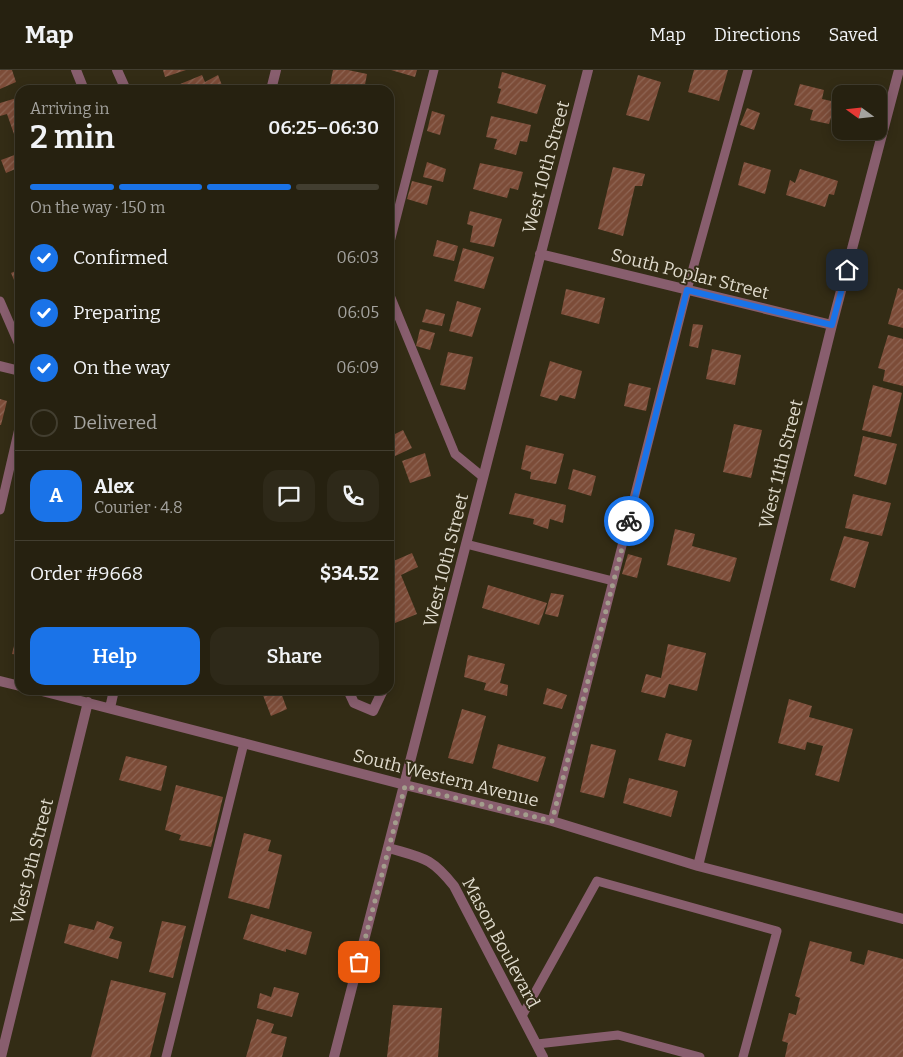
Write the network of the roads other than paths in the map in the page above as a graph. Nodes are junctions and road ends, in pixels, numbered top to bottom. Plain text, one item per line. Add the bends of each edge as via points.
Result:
1 (76, 70) edge
2 (118, 70) edge
3 (276, 70) edge
4 (434, 70) edge
5 (588, 70) edge
6 (748, 70) edge
7 (899, 70) edge
8 (82, 85) edge
9 (124, 85) edge
10 (272, 85) edge
11 (394, 226) edge
12 (540, 254) junction
13 (687, 290) junction
14 (0, 301) edge
15 (394, 305) edge
16 (832, 325) junction
17 (15, 336) edge
18 (0, 366) edge
19 (15, 370) edge
20 (15, 446) edge
21 (483, 477) junction
22 (0, 510) edge
23 (466, 544) junction
24 (613, 581) junction
25 (0, 681) edge
26 (15, 685) edge
27 (59, 695) edge
28 (113, 695) edge
29 (350, 695) edge
30 (381, 695) edge
31 (88, 702) junction
32 (110, 708) junction
33 (244, 743) junction
34 (405, 786) junction
35 (552, 821) junction
36 (389, 848) junction
37 (698, 866) junction
38 (903, 919) edge
39 (522, 1016) junction
40 (537, 1044) junction
41 (1, 1057) edge
42 (166, 1057) edge
43 (334, 1057) edge
44 (543, 1057) edge
45 (700, 1057) edge
46 (743, 1057) edge

1 - 8 street
2 - 9 street
3 - 10 street
4 - 11 lane
5 - 12 street, West 10th Street
6 - 13 lane
7 - 16 street, West 11th Street
12 - 13 street, South Poplar Street
12 - 21 street, West 10th Street
13 - 16 street, South Poplar Street
13 - 24 lane
14 - 17 lane
15 - 21 lane via 455,454
16 - 37 street, West 11th Street
18 - 19 street
20 - 22 lane
21 - 23 street, West 10th Street
23 - 24 lane
23 - 34 street, West 10th Street
24 - 35 lane
25 - 26 street
27 - 31 street, South Western Avenue
28 - 32 street
29 - 30 street via 354,704 373,711
31 - 32 street, South Western Avenue
31 - 41 street, West 9th Street
32 - 33 street, South Western Avenue
33 - 34 street, South Western Avenue
33 - 42 lane
34 - 35 street, South Western Avenue
34 - 36 street, West 10th Street
35 - 37 street, South Western Avenue
36 - 39 street, Mason Boulevard via 437,865 454,886
36 - 43 street, West 10th Street
37 - 38 street, South Western Avenue
39 - 40 street, Mason Boulevard
39 - 46 lane via 597,881 777,931
40 - 44 street, Mason Boulevard
40 - 45 lane via 618,1035

